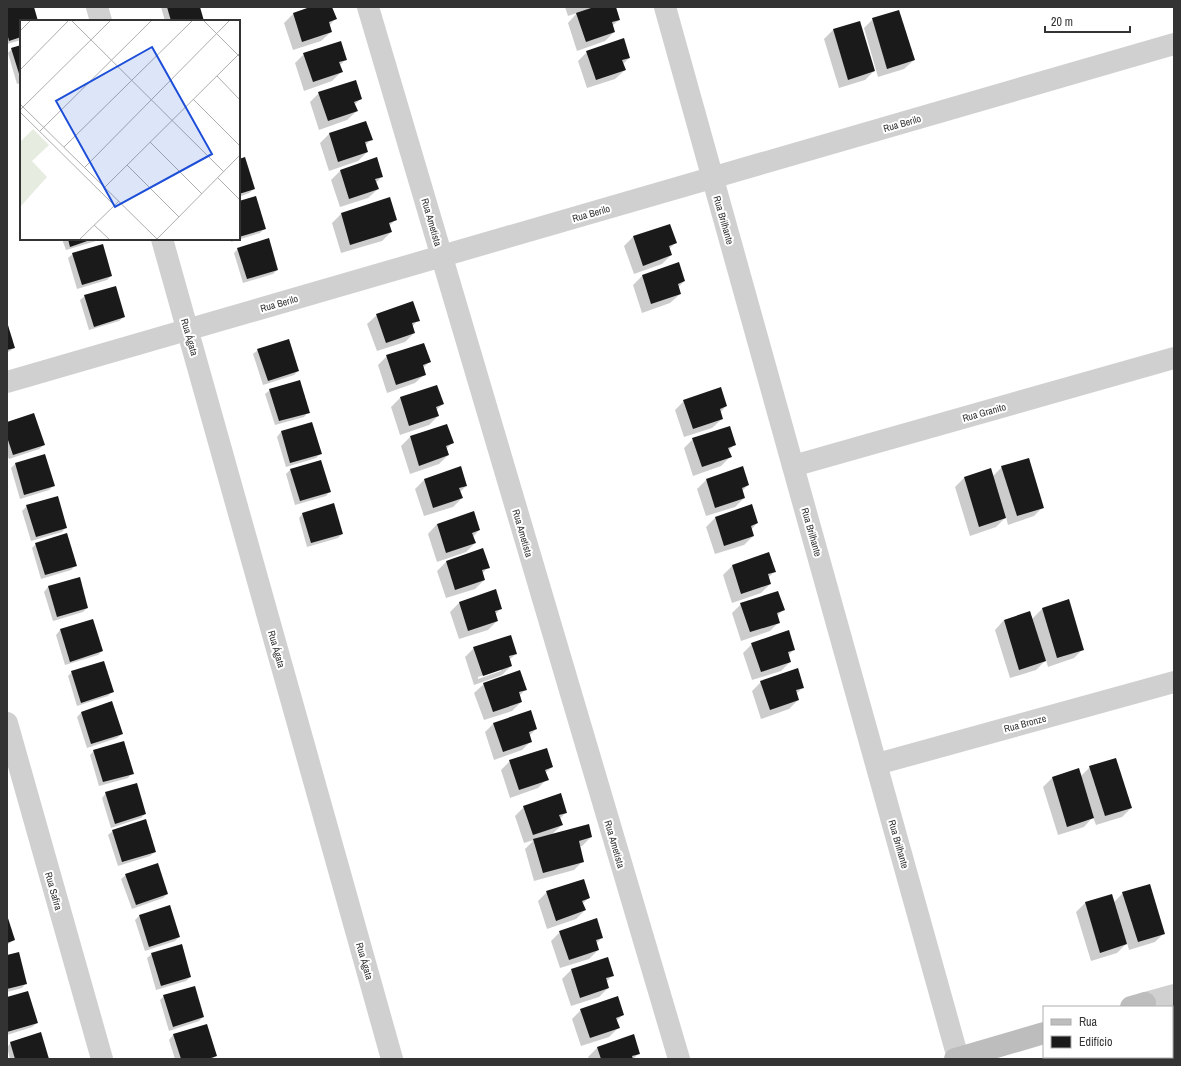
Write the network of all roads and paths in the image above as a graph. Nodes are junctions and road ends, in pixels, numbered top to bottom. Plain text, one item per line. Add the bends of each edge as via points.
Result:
1 (97, 7) edge
2 (368, 7) edge
3 (665, 7) edge
4 (101, 20) edge
5 (1174, 44) edge
6 (712, 178) junction
7 (162, 240) edge
8 (442, 256) junction
9 (188, 330) junction
10 (1174, 358) edge
11 (7, 382) edge
12 (793, 466) junction
13 (1174, 682) edge
14 (7, 723) edge
15 (876, 764) junction
16 (1174, 995) edge
17 (1141, 1006) edge
18 (1043, 1033) edge
19 (957, 1058) edge
20 (102, 1059) edge
21 (392, 1059) edge
22 (679, 1059) edge

1 - 4 street
2 - 8 street, Rua Ametista
3 - 6 street, Rua Brilhante
5 - 6 street, Rua Berilo
6 - 8 street, Rua Berilo
6 - 12 street, Rua Brilhante
7 - 9 street, Rua Ágata
8 - 9 street, Rua Berilo
8 - 22 street, Rua Ametista
9 - 11 street, Rua Berilo
9 - 21 street, Rua Ágata
10 - 12 street, Rua Granito
12 - 15 street, Rua Brilhante
13 - 15 street, Rua Bronze
14 - 20 street, Rua Safira
15 - 19 street, Rua Brilhante
16 - 17 street
18 - 19 street

